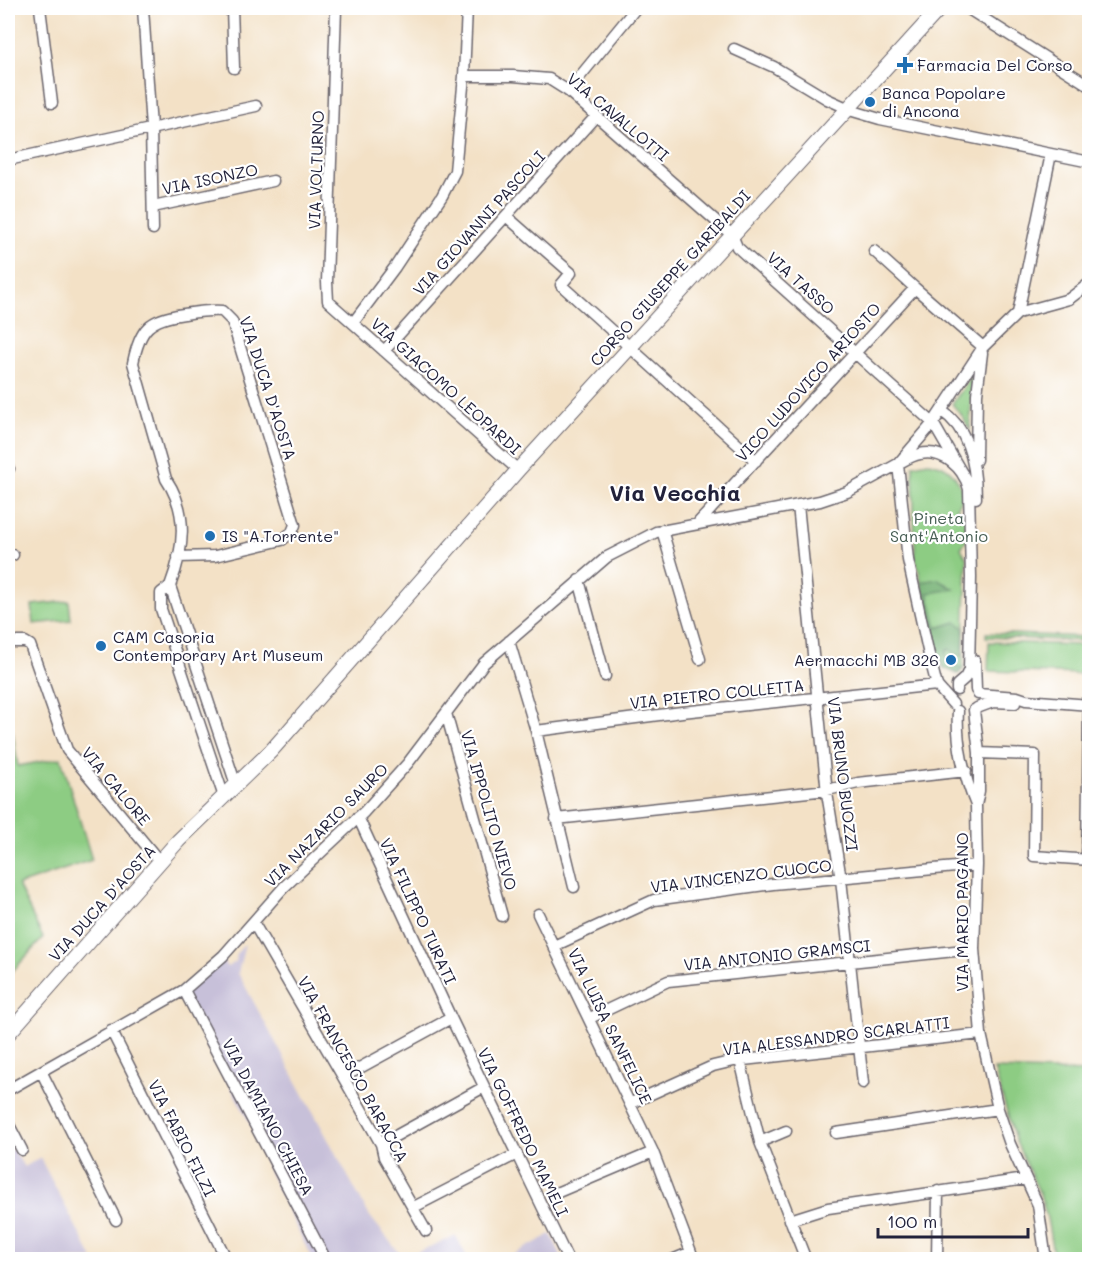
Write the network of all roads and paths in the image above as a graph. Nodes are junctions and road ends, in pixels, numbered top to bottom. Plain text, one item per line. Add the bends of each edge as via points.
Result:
1 (40, 8) edge
2 (142, 8) edge
3 (232, 8) edge
4 (336, 8) edge
5 (467, 8) edge
6 (636, 8) edge
7 (940, 8) edge
8 (967, 8) edge
9 (734, 49) dead end
10 (234, 68) dead end
11 (464, 76) junction
12 (1089, 86) edge
13 (568, 91) junction
14 (52, 103) dead end
15 (256, 106) dead end
16 (846, 108) junction
17 (596, 116) junction
18 (151, 128) junction
19 (1051, 154) junction
20 (8, 160) edge
21 (1089, 162) edge
22 (273, 180) dead end
23 (153, 207) junction
24 (506, 216) junction
25 (153, 229) dead end
26 (732, 235) junction
27 (874, 251) dead end
28 (1089, 283) edge
29 (915, 288) junction
30 (1018, 314) junction
31 (353, 323) junction
32 (631, 346) junction
33 (983, 347) junction
34 (384, 351) junction
35 (855, 351) junction
36 (942, 411) junction
37 (933, 423) junction
38 (756, 461) junction
39 (898, 464) junction
40 (518, 470) junction
41 (972, 484) junction
42 (798, 505) junction
43 (699, 522) junction
44 (662, 530) junction
45 (178, 557) junction
46 (579, 580) junction
47 (170, 586) junction
48 (509, 641) junction
49 (8, 642) edge
50 (700, 659) dead end
51 (605, 676) dead end
52 (936, 684) junction
53 (957, 690) junction
54 (977, 692) junction
55 (818, 699) junction
56 (1026, 700) junction
57 (1089, 705) edge
58 (956, 708) junction
59 (976, 709) junction
60 (446, 713) junction
61 (536, 731) junction
62 (979, 753) junction
63 (966, 771) junction
64 (236, 785) junction
65 (827, 790) junction
66 (224, 797) junction
67 (976, 805) junction
68 (358, 817) junction
69 (556, 819) junction
70 (1088, 860) edge
71 (160, 862) junction
72 (977, 865) junction
73 (841, 879) junction
74 (574, 888) dead end
75 (538, 914) dead end
76 (502, 916) dead end
77 (253, 922) junction
78 (554, 946) junction
79 (974, 949) junction
80 (850, 962) junction
81 (184, 990) junction
82 (451, 1018) junction
83 (590, 1018) junction
84 (111, 1030) junction
85 (8, 1034) edge
86 (981, 1034) junction
87 (860, 1046) junction
88 (740, 1060) junction
89 (40, 1071) junction
90 (343, 1077) junction
91 (863, 1083) dead end
92 (484, 1087) junction
93 (8, 1090) edge
94 (631, 1103) junction
95 (998, 1109) junction
96 (8, 1123) edge
97 (786, 1131) dead end
98 (836, 1133) dead end
99 (760, 1142) junction
100 (381, 1144) junction
101 (22, 1150) dead end
102 (653, 1152) junction
103 (517, 1154) junction
104 (1026, 1179) junction
105 (938, 1191) junction
106 (556, 1193) dead end
107 (414, 1207) junction
108 (116, 1220) dead end
109 (790, 1221) junction
110 (426, 1231) dead end
111 (227, 1260) edge
112 (326, 1260) edge
113 (568, 1260) edge
114 (672, 1260) edge
115 (806, 1260) edge
116 (937, 1260) edge
117 (1047, 1260) edge

1 - 14 street
2 - 18 street, VIA ISONZO
3 - 10 street
4 - 31 street, VIA VOLTURNO via 328,301
5 - 11 street
6 - 13 street
7 - 16 street, CORSO GIUSEPPE GARIBALDI
8 - 12 street
9 - 16 street
11 - 13 street, VIA CAVALLOTTI via 549,79
11 - 31 street via 455,171 395,267
13 - 17 street, VIA CAVALLOTTI
15 - 18 street
16 - 19 street via 880,119
16 - 26 street, CORSO GIUSEPPE GARIBALDI
17 - 24 street, VIA GIOVANNI PASCOLI
17 - 26 street, VIA CAVALLOTTI
18 - 20 street
18 - 23 street, VIA ISONZO
19 - 21 street
19 - 30 street
22 - 23 street, VIA ISONZO
23 - 25 street, VIA ISONZO
24 - 32 street via 571,273 561,285
24 - 34 street, VIA GIOVANNI PASCOLI
26 - 32 street, CORSO GIUSEPPE GARIBALDI
26 - 35 street, VIA TASSO via 737,247
27 - 29 street
28 - 30 street via 1069,298
29 - 33 street
29 - 35 street, VICO LUDOVICO ARIOSTO
30 - 33 street
31 - 34 street, VIA GIACOMO LEOPARDI
32 - 38 street
32 - 40 street, CORSO GIUSEPPE GARIBALDI
33 - 36 street
33 - 41 street
34 - 40 street, VIA GIACOMO LEOPARDI
35 - 37 street, VIA TASSO
35 - 38 street, VICO LUDOVICO ARIOSTO
36 - 37 street
36 - 41 street via 962,432 974,463
37 - 39 street
37 - 41 street, VIA TASSO
38 - 43 street, VICO LUDOVICO ARIOSTO
39 - 41 street via 916,455 936,454 954,464
39 - 42 street, VIA NAZARIO SAURO via 847,492
39 - 52 street via 908,560
40 - 64 street, VIA DUCA D'AOSTA via 271,751
41 - 53 street, VIA MARIO PAGANO via 969,670
41 - 54 street, VIA MARIO PAGANO
42 - 43 street, VIA NAZARIO SAURO
42 - 55 street, VIA BRUNO BUOZZI
43 - 44 street, VIA NAZARIO SAURO
44 - 46 street, VIA NAZARIO SAURO via 607,557
44 - 50 street
45 - 45 street, VIA DUCA D'AOSTA via 215,556 282,540 295,525 232,321 222,311 156,320 136,345 133,363 166,479 180,508 183,528
45 - 47 street, VIA DUCA D'AOSTA
46 - 48 street, VIA NAZARIO SAURO
46 - 51 street
47 - 64 street
47 - 66 street, VIA DUCA D'AOSTA via 161,593 161,609
48 - 60 street, VIA NAZARIO SAURO via 484,663
48 - 61 street
49 - 71 street, VIA CALORE via 30,645 67,750
52 - 55 street, VIA PIETRO COLLETTA
52 - 58 street
53 - 54 street via 969,686
53 - 58 street, VIA MARIO PAGANO via 953,698
54 - 56 street
54 - 59 street, VIA MARIO PAGANO via 980,701
55 - 61 street, VIA PIETRO COLLETTA
55 - 65 street, VIA BRUNO BUOZZI
56 - 57 street
56 - 59 street via 1018,704 993,702
57 - 70 street
58 - 59 street via 967,713
58 - 63 street, VIA MARIO PAGANO
59 - 62 street, VIA MARIO PAGANO
60 - 68 street, VIA NAZARIO SAURO via 408,763
60 - 76 street, VIA IPPOLITO NIEVO
61 - 69 street
62 - 67 street, VIA MARIO PAGANO
62 - 70 street via 1035,755 1034,856
63 - 65 street
63 - 67 street, VIA MARIO PAGANO
64 - 66 street, VIA DUCA D'AOSTA
65 - 69 street
65 - 73 street, VIA BRUNO BUOZZI
66 - 71 street, VIA DUCA D'AOSTA
67 - 72 street, VIA MARIO PAGANO
68 - 77 street, VIA NAZARIO SAURO
68 - 82 street, VIA FILIPPO TURATI
69 - 74 street
71 - 85 street, VIA DUCA D'AOSTA
72 - 73 street, VIA VINCENZO CUOCO
72 - 79 street, VIA MARIO PAGANO
73 - 78 street, VIA VINCENZO CUOCO via 654,900
73 - 80 street, VIA BRUNO BUOZZI
75 - 78 street, VIA LUISA SANFELICE
77 - 81 street, VIA NAZARIO SAURO via 223,956
77 - 90 street, VIA FRANCESCO BARACCA
78 - 83 street, VIA LUISA SANFELICE
79 - 80 street, VIA ANTONIO GRAMSCI
79 - 86 street, VIA MARIO PAGANO
80 - 83 street, VIA ANTONIO GRAMSCI via 668,981
80 - 87 street, VIA BRUNO BUOZZI
81 - 84 street, VIA NAZARIO SAURO
81 - 112 street, VIA DAMIANO CHIESA
82 - 90 street
82 - 92 street, VIA GOFFREDO MAMELI
83 - 94 street, VIA LUISA SANFELICE
84 - 89 street, VIA NAZARIO SAURO
84 - 111 street, VIA FABIO FILZI
86 - 87 street, VIA ALESSANDRO SCARLATTI
86 - 95 street, VIA MARIO PAGANO
87 - 88 street, VIA ALESSANDRO SCARLATTI
87 - 91 street, VIA BRUNO BUOZZI
88 - 94 street, VIA ALESSANDRO SCARLATTI via 713,1066
88 - 99 street
89 - 93 street, VIA NAZARIO SAURO
89 - 108 street
90 - 100 street, VIA FRANCESCO BARACCA
92 - 100 street
92 - 103 street, VIA GOFFREDO MAMELI
94 - 102 street, VIA LUISA SANFELICE
95 - 98 street
95 - 104 street, VIA MARIO PAGANO
96 - 101 street
97 - 99 street
99 - 109 street
100 - 107 street, VIA FRANCESCO BARACCA via 384,1157
102 - 106 street
102 - 114 street, VIA LUISA SANFELICE via 691,1252
103 - 107 street
103 - 113 street, VIA GOFFREDO MAMELI
104 - 105 street
104 - 117 street, VIA MARIO PAGANO via 1038,1205
105 - 109 street via 828,1208
105 - 116 street
107 - 110 street, VIA FRANCESCO BARACCA
109 - 115 street

